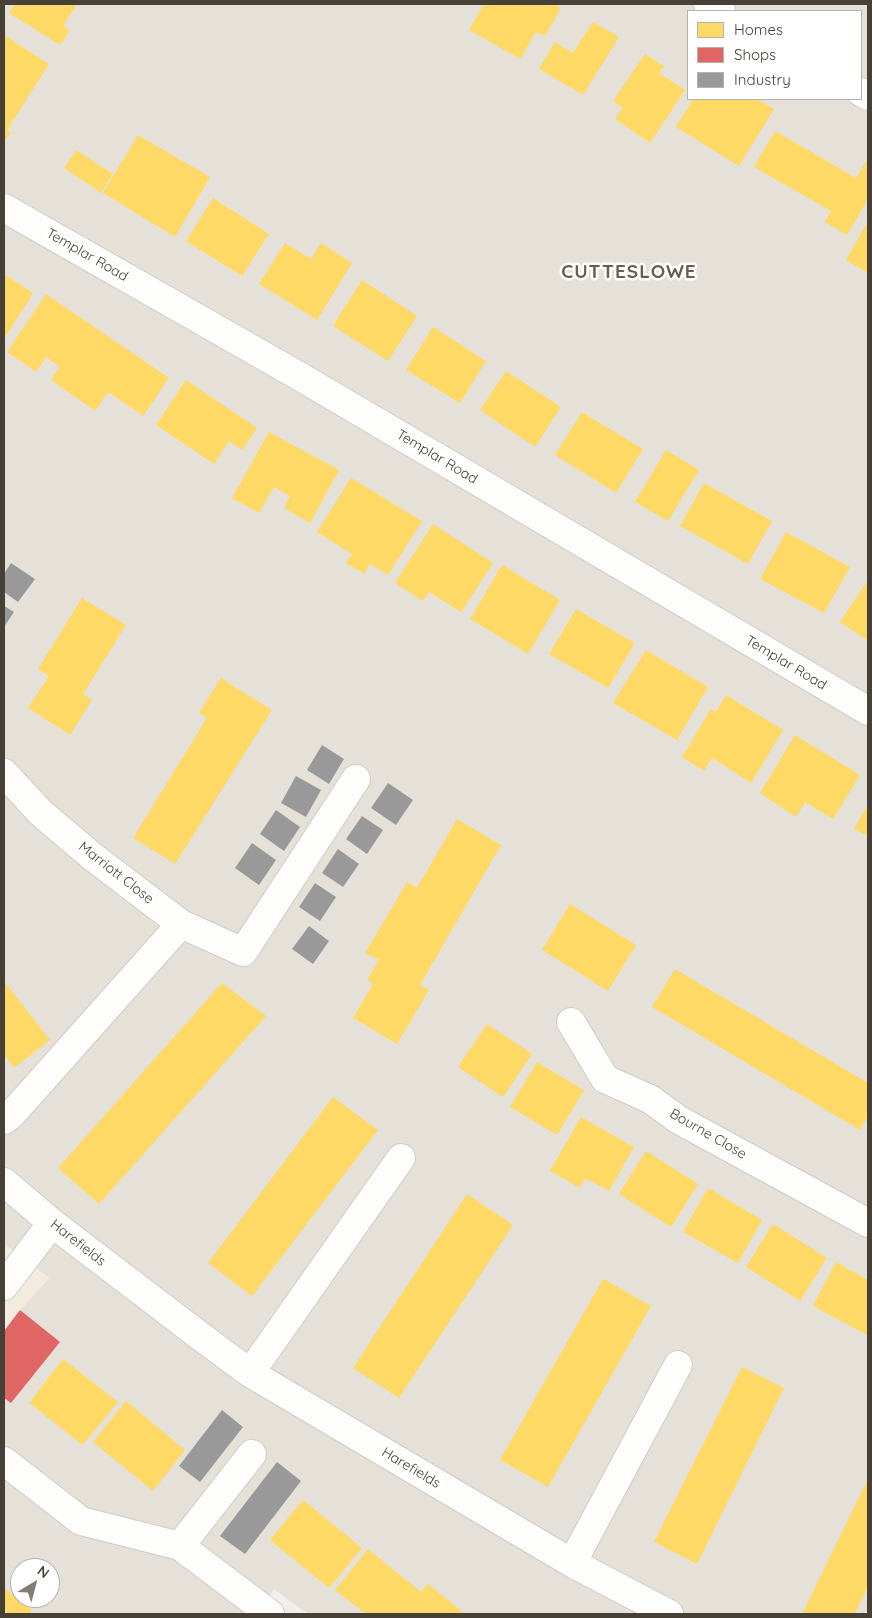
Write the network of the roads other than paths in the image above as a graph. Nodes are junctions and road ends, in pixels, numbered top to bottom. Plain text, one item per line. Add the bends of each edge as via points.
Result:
1 (708, 4) edge
2 (719, 10) edge
3 (4, 208) edge
4 (868, 711) edge
5 (4, 773) edge
6 (356, 779) dead end
7 (181, 924) junction
8 (571, 1022) dead end
9 (4, 1120) edge
10 (401, 1158) dead end
11 (4, 1182) edge
12 (52, 1222) junction
13 (868, 1223) edge
14 (4, 1286) edge
15 (678, 1365) dead end
16 (250, 1373) junction
17 (252, 1454) dead end
18 (4, 1461) edge
19 (180, 1546) junction
20 (572, 1563) junction
21 (270, 1614) edge
22 (669, 1614) edge

1 - 2 street
3 - 4 street, Templar Road via 299,376
5 - 7 street, Marriott Close via 41,813
6 - 7 street, Marriott Close via 242,952
7 - 9 street via 11,1116
8 - 13 street, Bourne Close via 605,1079 650,1099 679,1120
10 - 16 street
11 - 12 street, Harefields
12 - 14 street
12 - 16 street, Harefields
15 - 20 street
16 - 20 street, Harefields
17 - 19 street
18 - 19 street via 81,1520
19 - 21 street
20 - 22 street, Harefields

